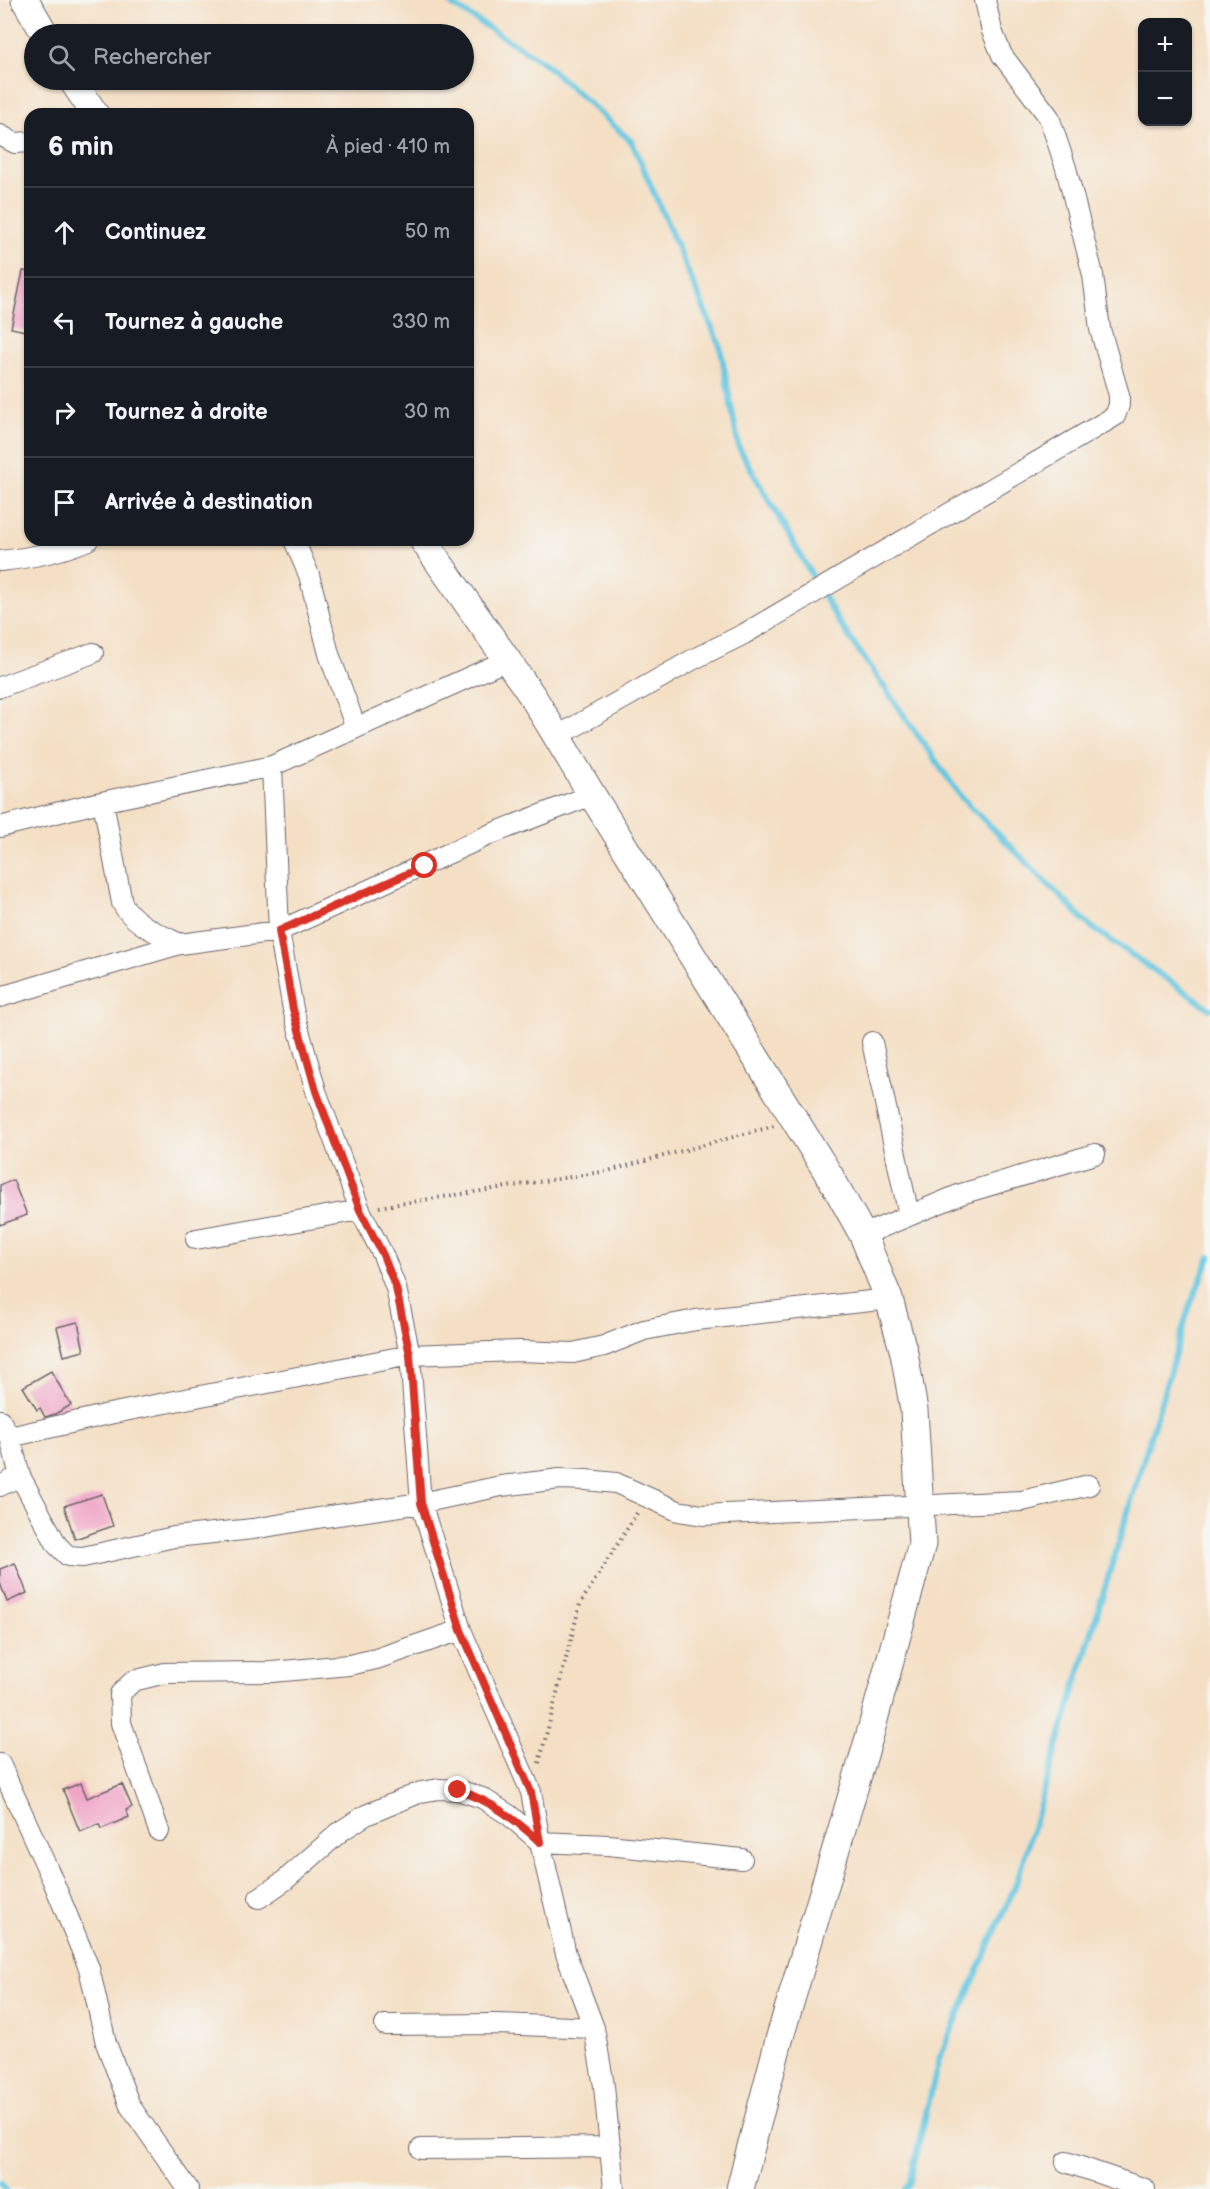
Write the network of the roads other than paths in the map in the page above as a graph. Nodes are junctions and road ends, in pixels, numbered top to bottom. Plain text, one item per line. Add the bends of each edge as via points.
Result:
1 (25, 0) edge
2 (985, 0) edge
3 (39, 24) edge
4 (79, 90) edge
5 (91, 108) edge
6 (0, 135) edge
7 (24, 142) edge
8 (74, 546) edge
9 (297, 546) edge
10 (427, 546) edge
11 (0, 561) edge
12 (93, 653) dead end
13 (507, 660) junction
14 (0, 687) edge
15 (356, 728) junction
16 (556, 737) junction
17 (272, 766) junction
18 (591, 795) junction
19 (103, 802) junction
20 (0, 827) edge
21 (279, 931) junction
22 (180, 944) junction
23 (0, 997) edge
24 (872, 1042) dead end
25 (1095, 1154) dead end
26 (360, 1210) junction
27 (909, 1216) junction
28 (863, 1235) junction
29 (196, 1239) dead end
30 (889, 1299) junction
31 (410, 1355) junction
32 (0, 1420) edge
33 (10, 1437) junction
34 (20, 1476) junction
35 (1089, 1485) dead end
36 (0, 1486) edge
37 (421, 1503) junction
38 (921, 1506) junction
39 (461, 1630) junction
40 (0, 1764) edge
41 (159, 1831) dead end
42 (540, 1842) junction
43 (742, 1859) dead end
44 (259, 1898) dead end
45 (385, 2025) dead end
46 (594, 2028) junction
47 (611, 2147) junction
48 (421, 2149) dead end
49 (1066, 2162) dead end
50 (188, 2189) edge
51 (614, 2189) edge
52 (740, 2189) edge
53 (1145, 2189) edge

1 - 3 street
2 - 16 street via 1002,55 1049,117 1066,168 1093,274 1100,329 1119,395 1115,416 744,633
4 - 5 street
6 - 7 street via 15,143
8 - 11 street
9 - 15 street
10 - 13 street
12 - 14 street
13 - 15 street
13 - 16 street
15 - 17 street
16 - 18 street
17 - 19 street
17 - 21 street
18 - 21 street via 491,834
18 - 28 street via 796,1120
19 - 20 street
19 - 22 street via 122,903 139,922
21 - 22 street
21 - 26 street via 293,1009 316,1091
22 - 23 street
24 - 27 street
25 - 27 street via 961,1194
26 - 29 street
26 - 31 street via 396,1288
27 - 28 street
28 - 30 street
30 - 31 street via 696,1320 644,1330 573,1353
30 - 38 street via 914,1410
31 - 33 street via 109,1413
31 - 37 street
32 - 33 street
33 - 34 street
34 - 36 street
34 - 37 street via 57,1545 68,1556 83,1557 174,1538
35 - 38 street via 1022,1501
37 - 38 street via 501,1486 560,1479 616,1483 678,1511 703,1515
37 - 39 street
38 - 52 street via 922,1544
39 - 41 street via 349,1665 272,1672 165,1673 133,1680 120,1694 121,1723
39 - 42 street via 531,1792
40 - 50 street via 89,1968 106,2043 130,2106
42 - 43 street
42 - 44 street via 482,1798 458,1790 421,1792 349,1826
42 - 46 street via 566,1954
45 - 46 street
46 - 47 street
47 - 48 street
47 - 51 street
49 - 53 street

